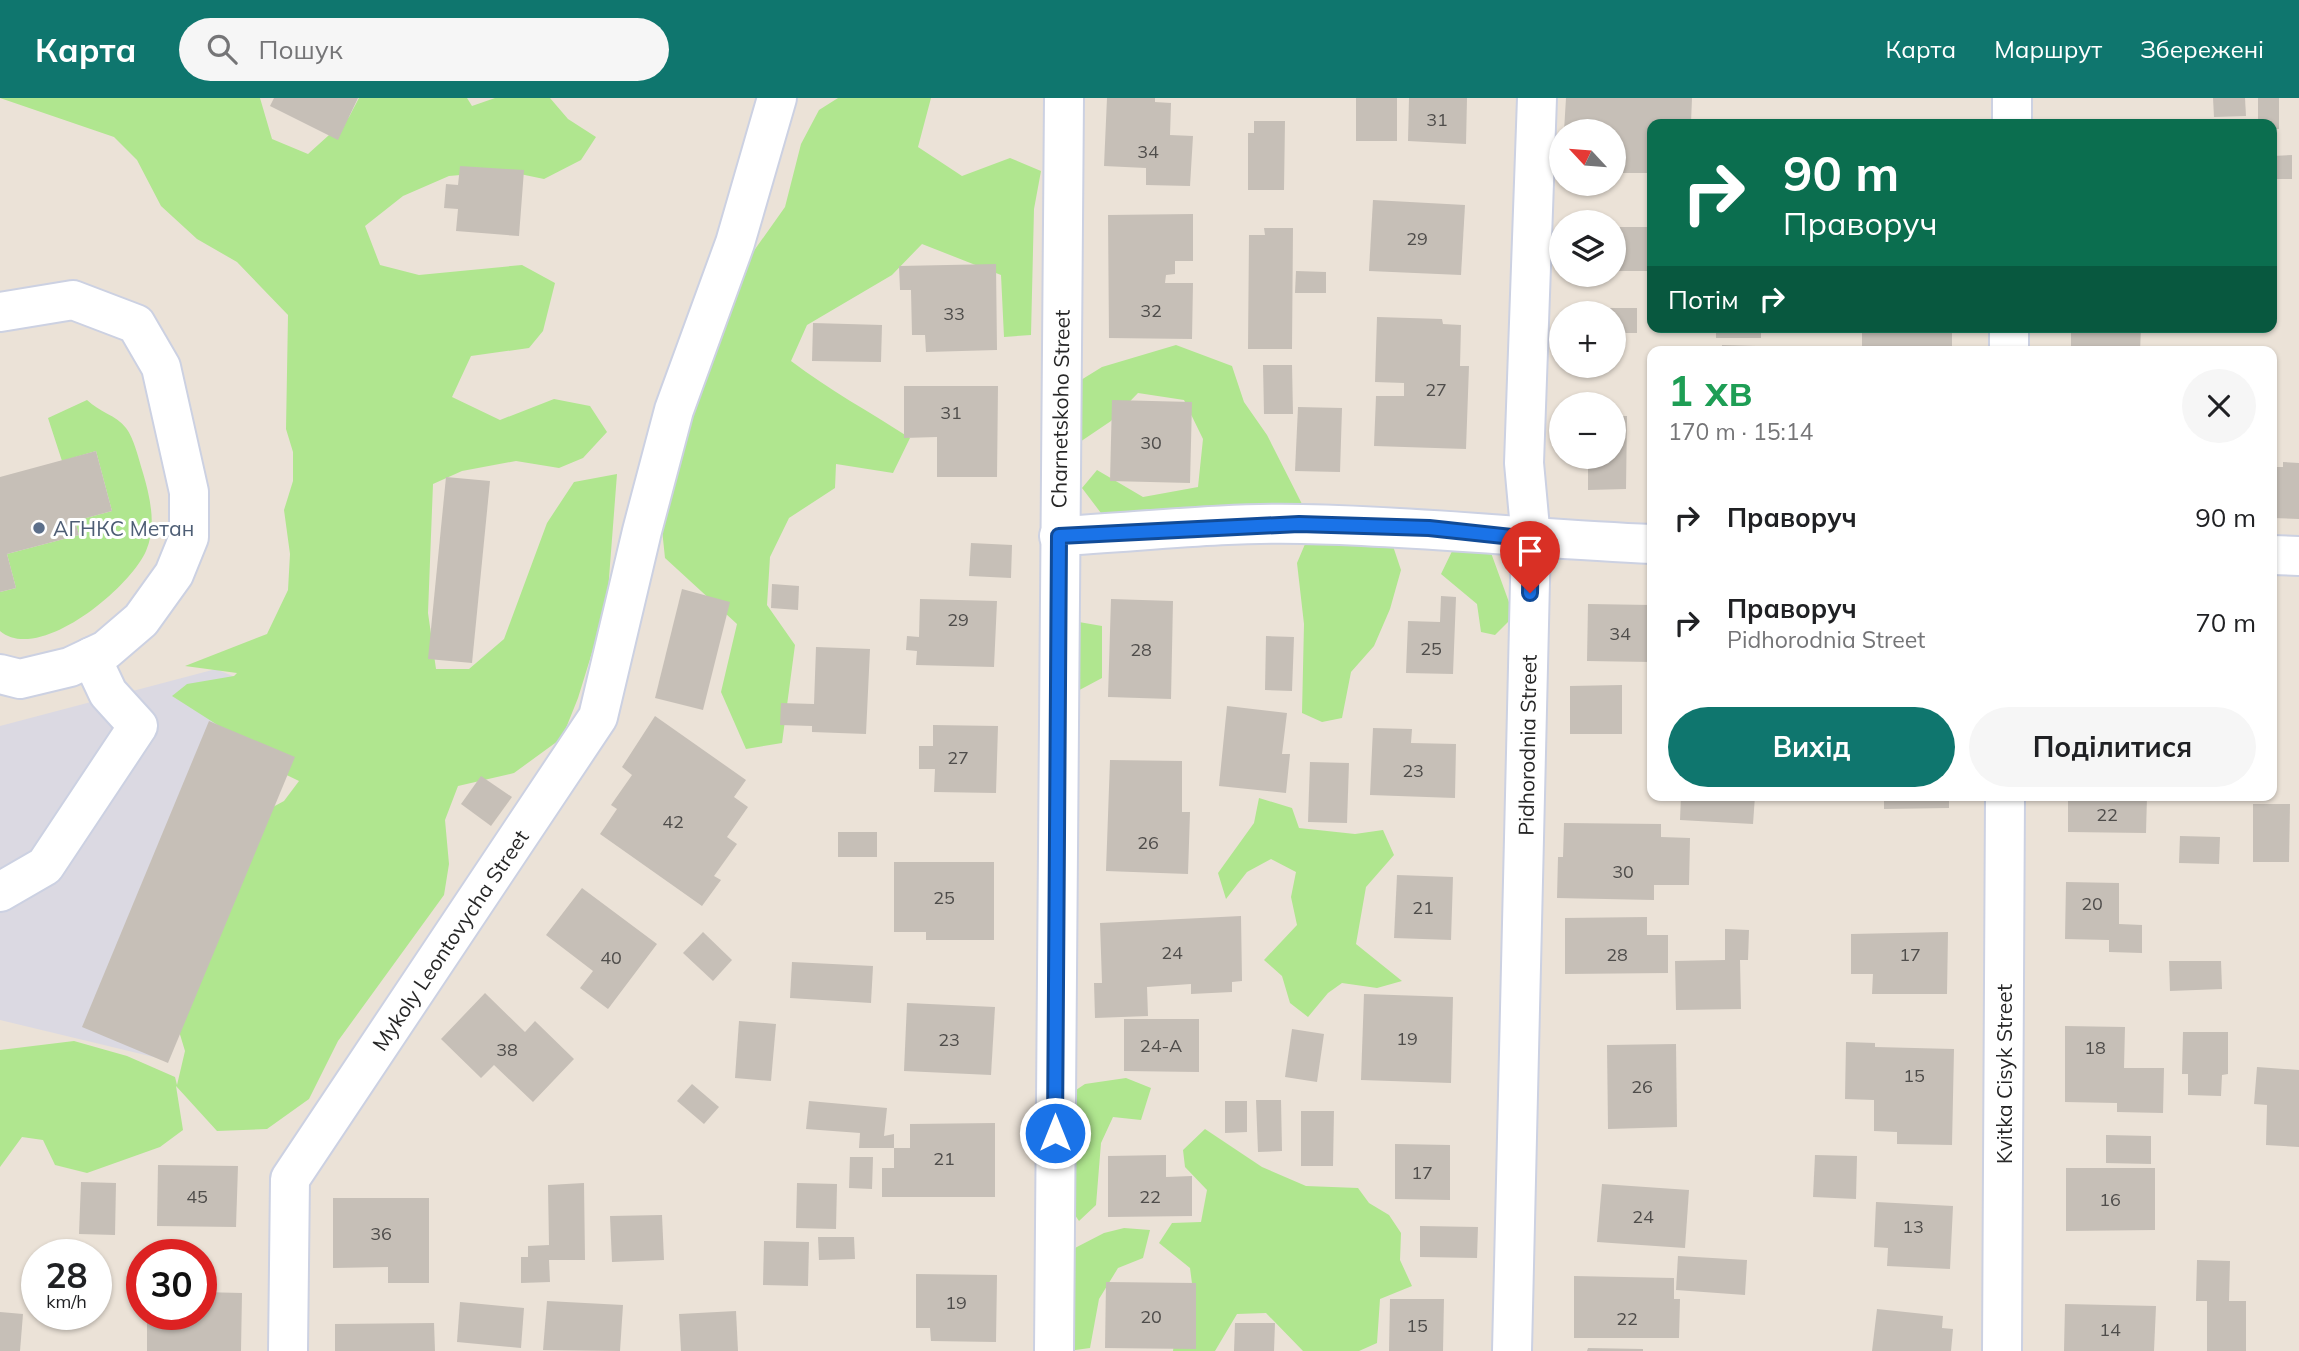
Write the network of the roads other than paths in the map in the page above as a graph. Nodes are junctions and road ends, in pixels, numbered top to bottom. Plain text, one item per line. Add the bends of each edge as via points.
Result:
1 (777, 98) edge
2 (1064, 98) edge
3 (1536, 98) edge
4 (2012, 98) edge
5 (2012, 119) edge
6 (0, 312) edge
7 (1059, 536) junction
8 (1531, 539) junction
9 (1647, 544) edge
10 (2277, 555) edge
11 (2299, 556) edge
12 (91, 657) junction
13 (0, 674) edge
14 (2005, 801) edge
15 (0, 892) edge
16 (288, 1351) edge
17 (1054, 1351) edge
18 (1512, 1351) edge
19 (2002, 1351) edge

1 - 16 street, Mykoly Leontovycha Street via 735,243 674,410 598,717 290,1179
2 - 7 street, Charnetskoho Street
3 - 8 street, Pidhorodnia Street via 1524,463
4 - 5 street
6 - 12 street via 73,300 136,324 160,367 177,430 189,492 189,537 174,574 141,621
7 - 8 street via 1299,524 1429,528
7 - 17 street, Charnetskoho Street
8 - 9 street
8 - 18 street, Pidhorodnia Street
10 - 11 street
12 - 13 street via 20,679
12 - 15 street via 108,693 138,726 44,866
14 - 19 street, Kvitka Cisyk Street

